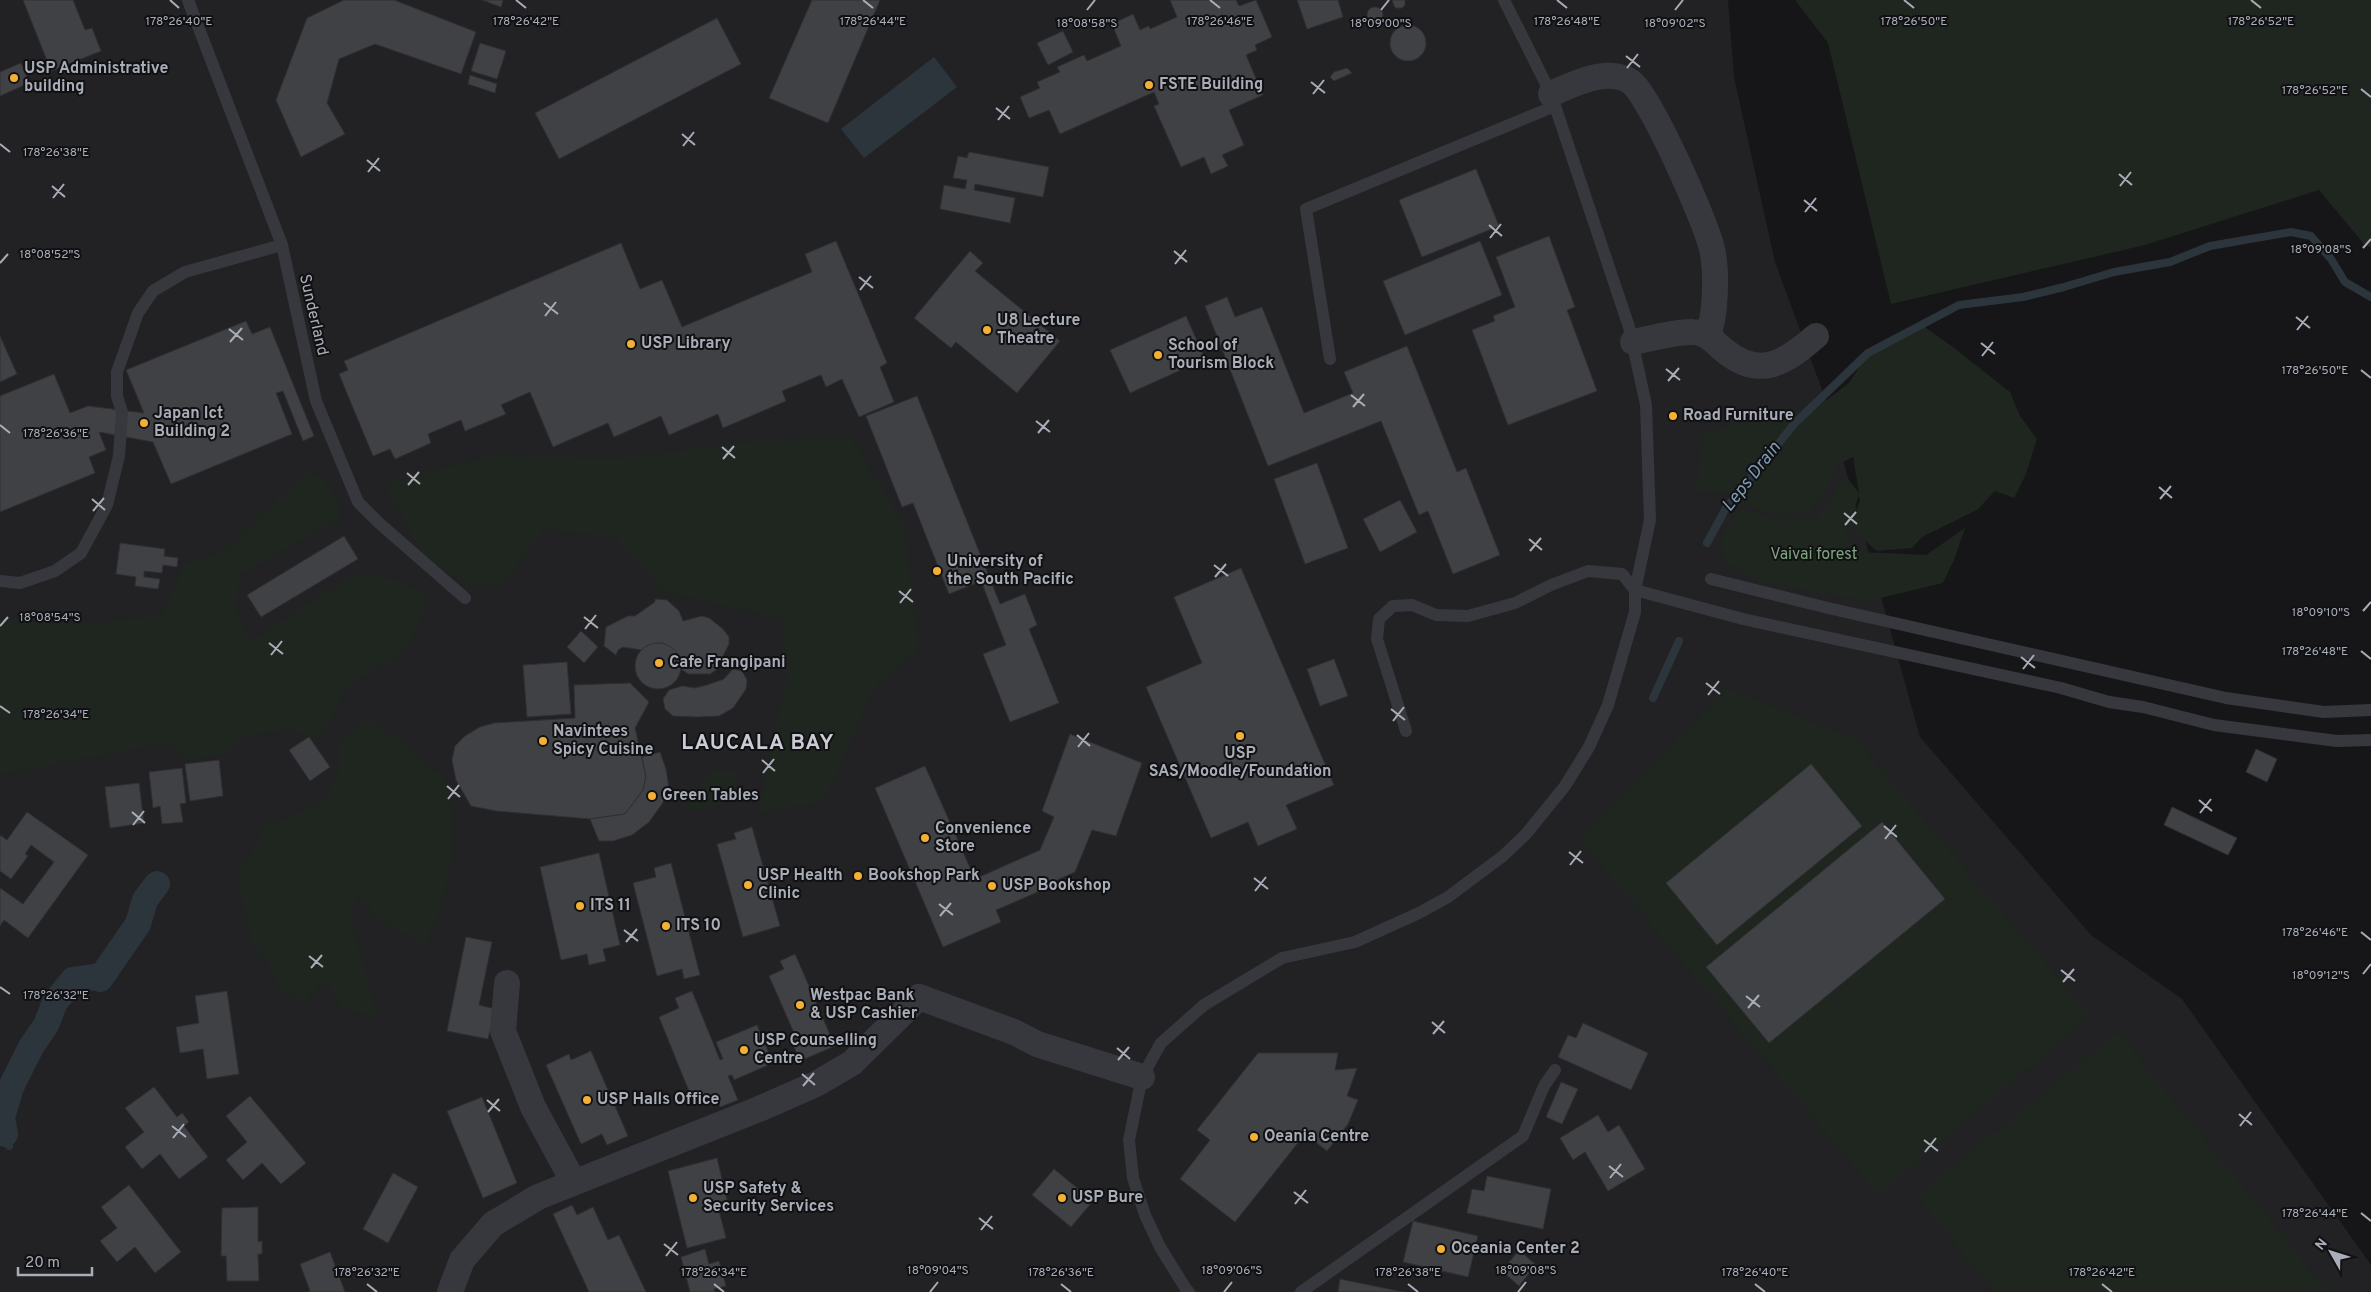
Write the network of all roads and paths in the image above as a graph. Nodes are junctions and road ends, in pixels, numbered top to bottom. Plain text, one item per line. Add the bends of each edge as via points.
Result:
1 (188, 0) edge
2 (1504, 0) edge
3 (1553, 100) junction
4 (282, 245) junction
5 (1708, 335) junction
6 (1816, 336) dead end
7 (1632, 342) junction
8 (1330, 359) dead end
9 (1712, 579) dead end
10 (0, 581) edge
11 (1635, 590) junction
12 (465, 598) dead end
13 (2371, 710) edge
14 (1406, 731) dead end
15 (2371, 740) edge
16 (507, 983) dead end
17 (1555, 1070) dead end
18 (1142, 1077) junction
19 (573, 1181) junction
20 (1185, 1291) edge
21 (450, 1292) edge
22 (1301, 1292) edge

1 - 4 lane, Sunderland
2 - 3 lane
3 - 5 street via 1581,80 1612,76 1630,82 1645,98 1696,204 1712,248 1714,294
3 - 7 lane
3 - 8 lane via 1306,209
4 - 10 lane via 185,272 153,291 138,313 117,372 117,396 122,412 120,456 107,505 80,553 55,571 20,582
4 - 12 lane, Sunderland via 316,401 358,502
5 - 6 street via 1742,362 1770,366 1793,356
5 - 7 street via 1693,332
7 - 11 lane via 1646,405 1650,520
9 - 13 lane via 2226,698 2324,712
11 - 14 lane via 1622,574 1588,571 1516,603 1468,616 1436,616 1412,605 1393,606 1379,619 1377,639
11 - 15 lane via 1743,619 2061,688 2214,726 2337,741
11 - 18 lane via 1636,612 1608,705 1589,747 1565,786 1504,856 1448,897 1419,913 1355,942 1282,958 1204,1005 1161,1043
16 - 19 street via 503,1031 533,1107
17 - 22 lane via 1544,1086 1523,1136
18 - 19 street via 1037,1044 1014,1032 919,997 852,1064 816,1084
18 - 20 lane via 1129,1140 1133,1178 1145,1215
19 - 21 street via 538,1196 493,1224 462,1260

